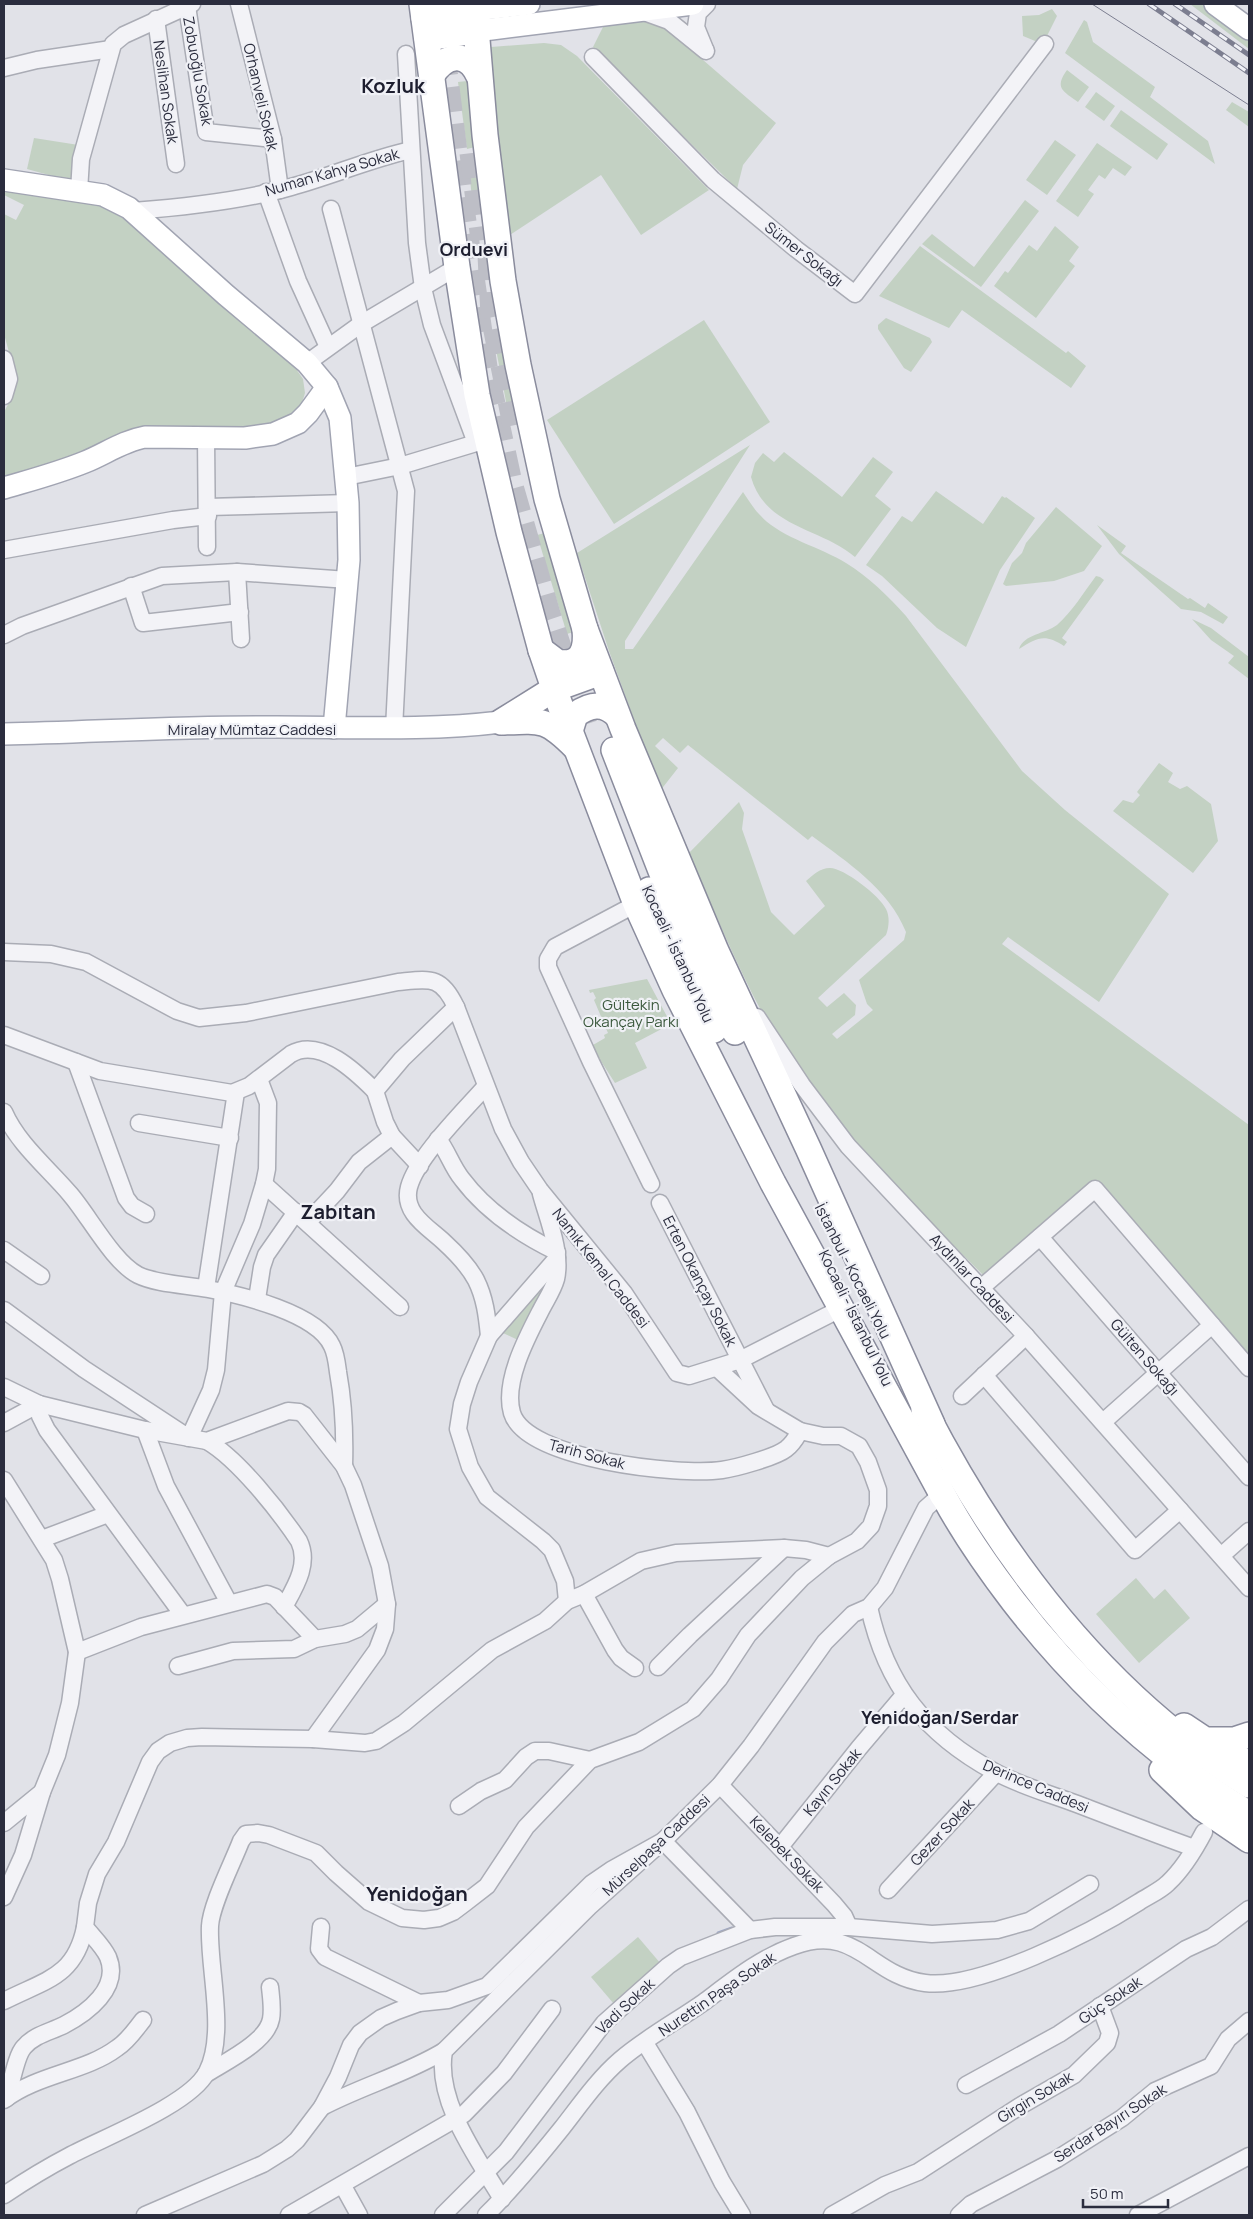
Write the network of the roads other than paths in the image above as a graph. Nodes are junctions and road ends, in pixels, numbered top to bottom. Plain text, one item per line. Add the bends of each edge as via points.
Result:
1 (239, 4) edge
2 (529, 4) edge
3 (693, 4) edge
4 (707, 4) edge
5 (1215, 4) edge
6 (190, 5) edge
7 (642, 11) junction
8 (475, 15) edge
9 (156, 19) junction
10 (424, 20) edge
11 (1249, 29) edge
12 (1045, 44) dead end
13 (111, 48) junction
14 (406, 54) dead end
15 (593, 57) dead end
16 (4, 68) edge
17 (432, 75) junction
18 (479, 76) junction
19 (273, 139) junction
20 (411, 150) junction
21 (176, 164) dead end
22 (4, 180) edge
23 (79, 191) junction
24 (273, 191) junction
25 (331, 209) dead end
26 (134, 211) junction
27 (456, 267) junction
28 (423, 288) junction
29 (361, 324) junction
30 (328, 348) junction
31 (4, 359) edge
32 (307, 363) junction
33 (327, 387) junction
34 (4, 396) edge
35 (206, 437) junction
36 (481, 442) junction
37 (400, 466) junction
38 (346, 478) junction
39 (4, 488) edge
40 (348, 503) junction
41 (208, 512) junction
42 (207, 547) dead end
43 (4, 550) edge
44 (238, 572) junction
45 (348, 580) junction
46 (131, 586) junction
47 (240, 612) junction
48 (585, 629) junction
49 (4, 635) edge
50 (241, 639) dead end
51 (541, 650) junction
52 (604, 680) junction
53 (557, 696) junction
54 (500, 722) junction
55 (334, 728) junction
56 (394, 730) junction
57 (591, 730) junction
58 (4, 734) edge
59 (636, 904) junction
60 (4, 952) edge
61 (716, 952) junction
62 (456, 1007) junction
63 (4, 1035) edge
64 (76, 1062) junction
65 (259, 1078) junction
66 (485, 1087) junction
67 (375, 1091) junction
68 (236, 1092) junction
69 (4, 1112) edge
70 (138, 1123) dead end
71 (392, 1136) junction
72 (230, 1138) junction
73 (438, 1140) junction
74 (420, 1166) junction
75 (264, 1184) junction
76 (651, 1184) dead end
77 (540, 1190) junction
78 (660, 1203) dead end
79 (146, 1214) dead end
80 (302, 1217) junction
81 (1040, 1237) junction
82 (4, 1250) edge
83 (557, 1255) junction
84 (41, 1276) dead end
85 (206, 1288) junction
86 (982, 1288) junction
87 (223, 1292) junction
88 (257, 1299) junction
89 (400, 1307) dead end
90 (842, 1308) junction
91 (4, 1310) edge
92 (1212, 1325) junction
93 (489, 1336) junction
94 (1026, 1336) junction
95 (740, 1360) junction
96 (717, 1368) junction
97 (1249, 1368) edge
98 (1158, 1372) junction
99 (984, 1375) junction
100 (4, 1387) edge
101 (962, 1396) dead end
102 (39, 1404) junction
103 (769, 1414) junction
104 (1103, 1422) junction
105 (4, 1423) edge
106 (932, 1424) junction
107 (145, 1430) junction
108 (800, 1431) junction
109 (189, 1438) junction
110 (207, 1441) junction
111 (344, 1466) junction
112 (1249, 1478) edge
113 (7, 1489) edge
114 (943, 1496) junction
115 (1180, 1510) junction
116 (108, 1514) junction
117 (1249, 1531) edge
118 (42, 1539) junction
119 (784, 1548) junction
120 (829, 1556) junction
121 (1221, 1556) junction
122 (1249, 1588) edge
123 (584, 1594) junction
124 (567, 1601) junction
125 (230, 1603) junction
126 (386, 1604) junction
127 (869, 1606) junction
128 (284, 1607) junction
129 (184, 1615) junction
130 (315, 1639) junction
131 (77, 1652) junction
132 (178, 1666) dead end
133 (635, 1668) dead end
134 (658, 1668) dead end
135 (1078, 1678) junction
136 (1124, 1689) junction
137 (904, 1695) junction
138 (1249, 1735) edge
139 (313, 1739) junction
140 (1206, 1740) junction
141 (590, 1760) junction
142 (1249, 1764) edge
143 (996, 1773) junction
144 (720, 1785) junction
145 (1249, 1785) edge
146 (42, 1792) junction
147 (459, 1806) dead end
148 (1202, 1808) junction
149 (1239, 1820) edge
150 (4, 1823) edge
151 (1204, 1832) junction
152 (1249, 1840) edge
153 (663, 1841) junction
154 (780, 1847) junction
155 (1194, 1848) junction
156 (1090, 1884) dead end
157 (888, 1890) dead end
158 (4, 1897) edge
159 (1249, 1909) edge
160 (85, 1926) junction
161 (321, 1927) dead end
162 (750, 1930) junction
163 (841, 1932) junction
164 (270, 1988) dead end
165 (4, 2001) edge
166 (419, 2003) junction
167 (1100, 2006) junction
168 (552, 2009) dead end
169 (143, 2020) dead end
170 (1249, 2021) edge
171 (645, 2043) junction
172 (444, 2051) junction
173 (206, 2074) junction
174 (966, 2085) dead end
175 (5, 2099) edge
176 (322, 2107) junction
177 (456, 2119) junction
178 (1249, 2156) edge
179 (486, 2172) junction
180 (342, 2186) junction
181 (4, 2195) edge
182 (502, 2199) junction
183 (145, 2215) edge
184 (289, 2215) edge
185 (359, 2215) edge
186 (443, 2215) edge
187 (486, 2215) edge
188 (742, 2215) edge
189 (832, 2215) edge
190 (959, 2215) edge
191 (1138, 2215) edge

1 - 19 street, Orhanveli Sokak
2 - 8 main road
3 - 7 main road
4 - 7 street via 698,12 696,27 706,51 669,21
5 - 11 main road
6 - 9 street
6 - 19 street, Zobuoğlu Sokak via 206,132
7 - 8 main road
8 - 10 highway
8 - 18 highway
9 - 13 street via 124,35
9 - 21 street, Neslihan Sokak
10 - 17 highway
12 - 15 street, Sümer Sokağı via 855,294 713,180
13 - 16 street
13 - 23 street via 81,159
14 - 20 street
17 - 18 highway via 446,60 459,58 472,64
17 - 27 highway
18 - 48 highway via 503,281 518,364 547,499
19 - 24 street, Orhanveli Sokak
20 - 24 street, Numan Kahya Sokak via 380,156
20 - 28 street
22 - 23 main road
23 - 26 main road via 103,195
24 - 26 street, Numan Kahya Sokak via 184,207
24 - 30 street, Orhanveli Sokak via 292,265
25 - 29 street
26 - 32 main road
27 - 28 street
27 - 36 highway via 477,395
28 - 29 street
28 - 36 street via 432,325
29 - 30 street
29 - 37 street
30 - 32 street
31 - 34 street via 9,379
32 - 33 main road
33 - 35 main road via 308,413 288,428 252,438
33 - 38 main road via 340,418
35 - 39 main road via 136,439 52,475
35 - 41 street
36 - 37 street
36 - 51 highway
37 - 38 street
37 - 56 street via 406,499
38 - 40 main road
40 - 41 street
40 - 45 main road
41 - 42 street
41 - 43 street
44 - 45 street
44 - 46 street via 175,574
44 - 47 street
45 - 55 main road
46 - 47 street via 143,623
46 - 49 street
47 - 50 street
48 - 51 highway via 584,652 572,662 557,662
48 - 52 highway
51 - 53 highway
52 - 53 highway
52 - 57 highway
53 - 54 highway
53 - 57 highway
54 - 56 main road, Miralay Mümtaz Caddesi
54 - 57 highway via 536,720 564,736
55 - 56 main road, Miralay Mümtaz Caddesi
55 - 58 main road, Miralay Mümtaz Caddesi
57 - 59 highway
57 - 61 highway
57 - 106 highway, İstanbul - Kocaeli Yolu via 646,836 699,958 820,1205
57 - 114 highway, Kocaeli - İstanbul Yolu via 641,874 674,946
59 - 76 street via 555,947 548,959 548,967
59 - 90 highway via 728,1098
60 - 62 street via 51,954 86,962 177,1011 199,1018 246,1013 420,980 441,984
61 - 86 street, Aydınlar Caddesi via 802,1085 848,1146
61 - 106 highway
62 - 66 street
62 - 67 street via 402,1059
63 - 64 street
64 - 68 street via 110,1073
64 - 79 street via 126,1198
65 - 67 street via 297,1050 310,1049 334,1058
65 - 68 street
65 - 75 street via 268,1103
66 - 73 street
66 - 77 street via 503,1129
67 - 71 street via 384,1122
68 - 72 street
69 - 85 street via 16,1132 72,1196 123,1263 138,1275
70 - 72 street
71 - 74 street
71 - 80 street via 359,1162 337,1191
72 - 85 street
73 - 74 street
73 - 83 street via 455,1170 485,1205
74 - 93 street via 409,1186 411,1208 421,1224 462,1260 476,1280 487,1311
75 - 80 street
75 - 87 street via 252,1224
77 - 83 street, Tarih Sokak
77 - 96 street, Namık Kemal Caddesi via 624,1293 677,1372 689,1376
78 - 95 street, Erten Okançay Sokak
80 - 88 street via 266,1255
80 - 89 street
81 - 86 street
81 - 92 street via 1095,1189
81 - 98 street, Gülten Sokağı
82 - 84 street
83 - 93 street
83 - 108 street, Tarih Sokak via 553,1288 528,1336 513,1376 512,1413 526,1432 546,1444 583,1456 658,1470 712,1471 782,1452
85 - 87 street
86 - 94 street, Aydınlar Caddesi
87 - 88 street
87 - 109 street via 216,1370 211,1390
88 - 111 street via 300,1319 323,1334 333,1347 345,1414
90 - 95 street, Namık Kemal Caddesi
90 - 114 highway
91 - 109 street via 84,1369
92 - 97 street
92 - 98 street
93 - 124 street via 462,1404 458,1420 459,1440 487,1497 552,1550 565,1581
94 - 99 street
94 - 104 street, Aydınlar Caddesi
95 - 96 street, Namık Kemal Caddesi
95 - 103 street, Erten Okançay Sokak
96 - 103 street
98 - 104 street
98 - 112 street, Gülten Sokağı
99 - 101 street
99 - 115 street via 1135,1550
100 - 102 street
102 - 105 street
102 - 107 street
102 - 116 street via 40,1416 47,1430
103 - 108 street
104 - 115 street, Aydınlar Caddesi
106 - 136 highway, İstanbul - Kocaeli Yolu via 967,1488 1014,1559 1080,1643
107 - 109 street
107 - 125 street via 166,1486
108 - 120 street via 841,1436 854,1442 864,1453 878,1490 878,1506 871,1526 857,1540
109 - 110 street
110 - 111 street via 279,1413 299,1412 310,1421
110 - 128 street via 240,1469 292,1529 303,1548 301,1572
111 - 126 street via 380,1566
113 - 118 street
114 - 127 street, Mürselpaşa Caddesi via 926,1508 890,1579
114 - 135 highway, Kocaeli - İstanbul Yolu via 996,1578 1046,1643
115 - 121 street, Aydınlar Caddesi
116 - 118 street
116 - 129 street
117 - 121 street
118 - 131 street via 60,1578
119 - 120 street
119 - 123 street via 658,1556 633,1565
119 - 134 street
120 - 141 street via 802,1578 748,1635 719,1679 693,1709 639,1742
121 - 122 street, Aydınlar Caddesi
123 - 124 street
123 - 133 street via 615,1650
124 - 139 street via 545,1621 479,1659 382,1738 365,1743
125 - 128 street via 267,1594
125 - 129 street
126 - 130 street via 351,1632
126 - 139 street via 386,1629 377,1650
127 - 137 street, Derince Caddesi via 890,1671
127 - 144 street, Mürselpaşa Caddesi via 853,1614 825,1642
128 - 130 street
129 - 131 street
130 - 132 street via 294,1649 233,1651
131 - 146 street via 63,1733
135 - 148 highway via 1170,1779
135 - 149 highway, Kocaeli - İstanbul Yolu via 1117,1716
136 - 140 highway
136 - 145 highway, İstanbul - Kocaeli Yolu via 1174,1734
137 - 143 street, Derince Caddesi via 932,1728
137 - 154 street, Kayın Sokak
138 - 140 highway via 1234,1740
139 - 160 street via 202,1737 178,1740 164,1746 150,1762 116,1842 97,1874
140 - 142 highway
141 - 147 street via 535,1751 526,1756 505,1780
141 - 173 street via 526,1827 487,1886 453,1912 439,1918 418,1920 391,1914 369,1902 316,1853 270,1835 246,1834 210,1923 216,2012
143 - 155 street, Derince Caddesi
143 - 157 street, Gezer Sokak
144 - 153 street, Mürselpaşa Caddesi
144 - 154 street, Kelebek Sokak
146 - 150 street
146 - 158 street via 24,1855
148 - 149 highway
148 - 151 street
149 - 151 street
149 - 152 highway
151 - 155 street, Nurettin Paşa Sokak
153 - 162 street
153 - 166 street via 592,1883 487,1986 448,2000
153 - 172 street, Mürselpaşa Caddesi via 589,1907
154 - 163 street, Kelebek Sokak via 834,1904
155 - 163 street, Nurettin Paşa Sokak via 1169,1882 1109,1921 1015,1963 964,1980 934,1984 899,1977 852,1946
156 - 163 street via 1040,1916 1011,1927 932,1934
159 - 167 street, Güç Sokak via 1212,1937 1186,1949
160 - 165 street via 78,1950 65,1968
160 - 175 street via 107,1957 110,1972 106,1989 84,2012 23,2047
161 - 166 street via 319,1949 326,1957
162 - 163 street, Vadi Sokak via 790,1926
162 - 179 street, Vadi Sokak via 674,1961 604,2023 533,2118
163 - 171 street, Nurettin Paşa Sokak via 804,1942 766,1958
164 - 173 street via 271,2020 264,2034
166 - 176 street via 381,2018 354,2039
167 - 174 street, Güç Sokak via 1045,2042
167 - 189 street, Girgin Sokak via 1108,2023 1109,2038 1087,2064 925,2167 884,2185
168 - 177 street via 504,2073 473,2107
169 - 175 street via 124,2043 106,2055 55,2074
170 - 190 street, Serdar Bayırı Sokak via 1228,2039 1211,2066 1155,2091 1122,2118 1057,2159 971,2204
171 - 182 street, Nurettin Paşa Sokak via 619,2061 594,2087
171 - 188 street via 687,2112
172 - 176 street, Mürselpaşa Caddesi
172 - 177 street via 442,2077
173 - 181 street via 180,2098 158,2112 67,2156
176 - 183 street via 298,2140 275,2157
177 - 179 street
177 - 180 street
178 - 191 street
179 - 182 street
179 - 186 street, Vadi Sokak
180 - 184 street
180 - 185 street
182 - 187 street, Nurettin Paşa Sokak

